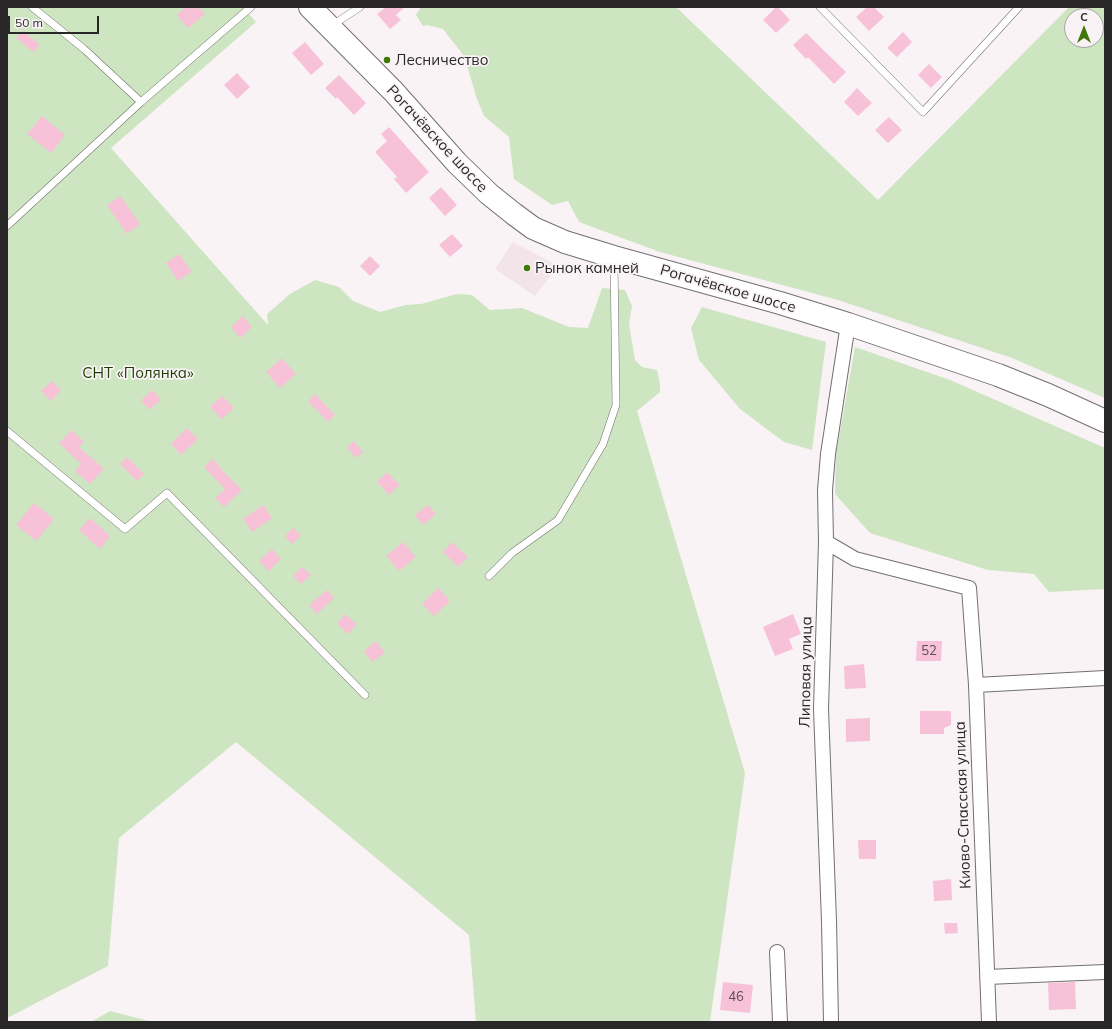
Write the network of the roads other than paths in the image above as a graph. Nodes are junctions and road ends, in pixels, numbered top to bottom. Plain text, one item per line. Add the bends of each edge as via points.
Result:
1 (32, 7) edge
2 (251, 7) edge
3 (310, 7) edge
4 (360, 7) edge
5 (820, 7) edge
6 (1020, 7) edge
7 (329, 27) junction
8 (141, 102) junction
9 (7, 226) edge
10 (614, 257) junction
11 (848, 324) junction
12 (1105, 421) edge
13 (7, 431) edge
14 (826, 542) junction
15 (489, 576) dead end
16 (1105, 678) edge
17 (976, 685) junction
18 (365, 695) dead end
19 (778, 952) dead end
20 (1105, 972) edge
21 (987, 976) junction
22 (780, 1022) edge
23 (831, 1022) edge
24 (989, 1022) edge

1 - 8 lane via 84,49
2 - 8 lane
3 - 7 main road, Рогачёвское шоссе
4 - 7 lane
5 - 6 lane via 923,112
7 - 10 main road, Рогачёвское шоссе via 394,92 457,163 514,214 553,238
8 - 9 lane
10 - 11 main road, Рогачёвское шоссе
10 - 15 lane via 616,405 603,444 558,520 512,553
11 - 12 main road, Рогачёвское шоссе via 998,375
11 - 14 street, Липовая улица via 828,454 825,490
13 - 18 lane via 124,529 167,493
14 - 17 street, Киово-Спасская улица via 855,559 969,588
14 - 23 street, Липовая улица via 821,709
16 - 17 street
17 - 21 street, Киово-Спасская улица
19 - 22 street
20 - 21 street
21 - 24 street, Киово-Спасская улица

